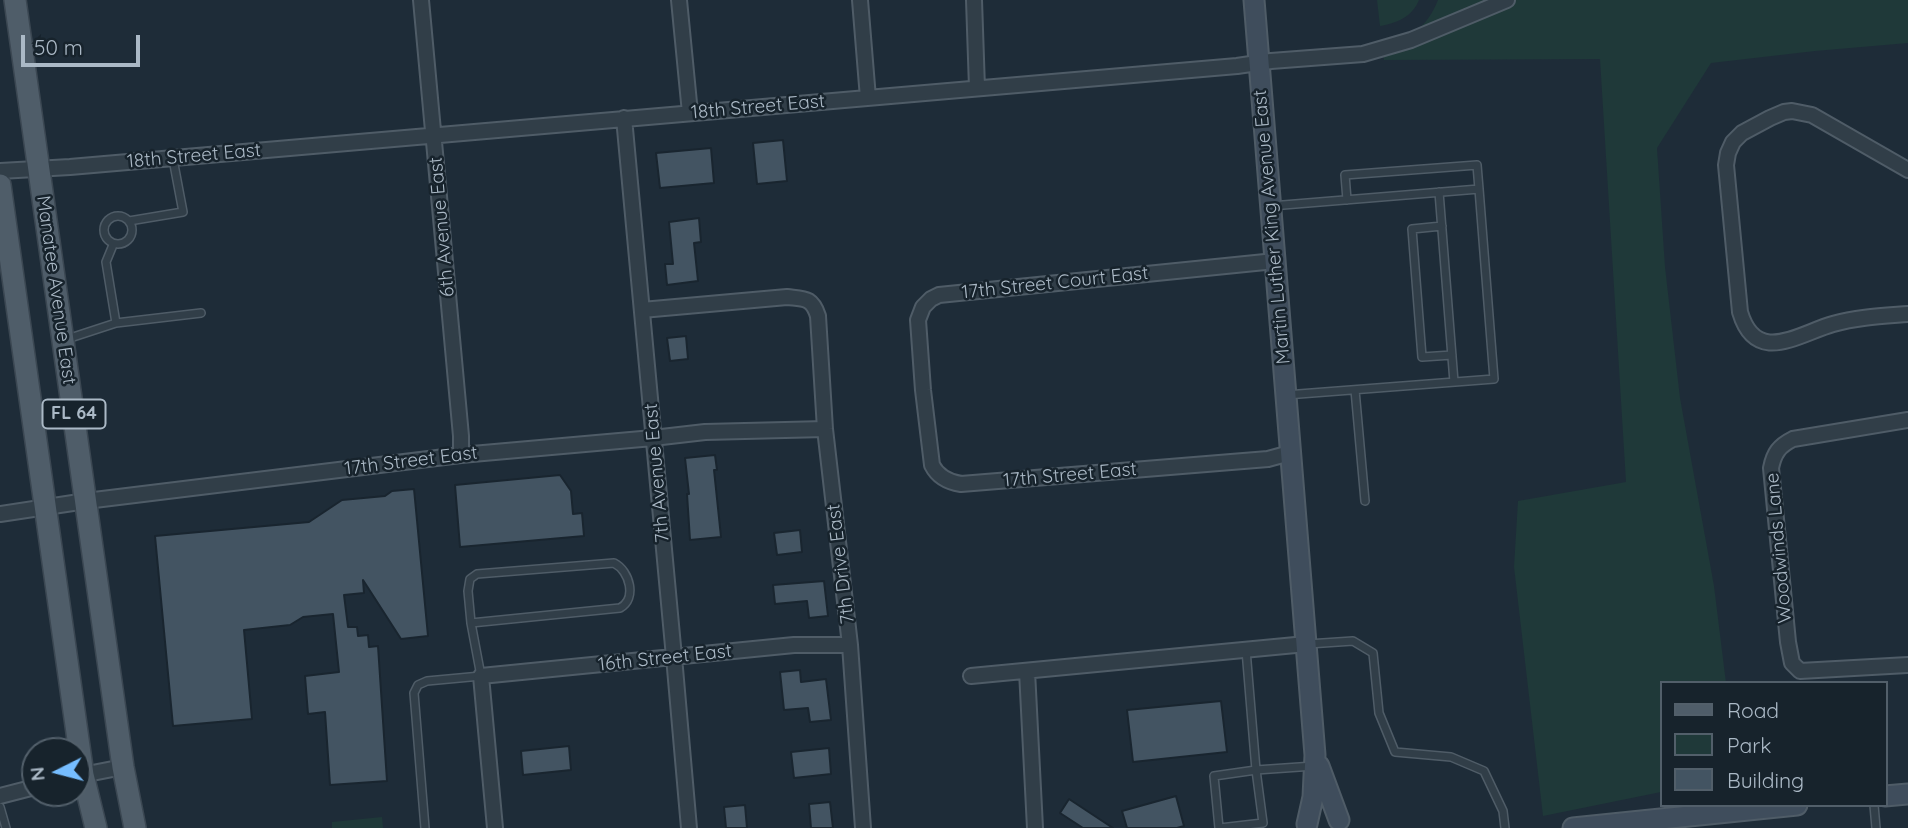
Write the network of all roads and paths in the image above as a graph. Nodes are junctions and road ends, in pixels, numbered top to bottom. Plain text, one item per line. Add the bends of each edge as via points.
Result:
1 (15, 0) edge
2 (421, 0) edge
3 (680, 0) edge
4 (860, 0) edge
5 (974, 0) edge
6 (1254, 0) edge
7 (1507, 0) edge
8 (1259, 62) junction
9 (977, 88) junction
10 (869, 98) junction
11 (690, 113) junction
12 (624, 118) junction
13 (433, 135) junction
14 (173, 158) junction
15 (38, 170) junction
16 (1908, 170) edge
17 (0, 171) edge
18 (0, 185) edge
19 (1479, 189) junction
20 (1439, 192) junction
21 (1347, 200) junction
22 (1271, 206) junction
23 (130, 221) junction
24 (1442, 226) junction
25 (113, 245) junction
26 (1275, 261) junction
27 (642, 310) junction
28 (201, 313) dead end
29 (1908, 314) edge
30 (116, 323) junction
31 (63, 340) junction
32 (1452, 355) junction
33 (1454, 382) junction
34 (923, 390) joint
35 (1355, 390) junction
36 (1286, 395) junction
37 (1908, 420) edge
38 (825, 429) junction
39 (653, 438) junction
40 (1290, 453) junction
41 (461, 455) junction
42 (86, 501) junction
43 (1365, 501) dead end
44 (46, 507) junction
45 (0, 514) edge
46 (471, 623) junction
47 (1306, 644) junction
48 (850, 645) junction
49 (1247, 650) junction
50 (674, 657) junction
51 (1908, 665) edge
52 (1027, 671) junction
53 (481, 676) junction
54 (971, 676) dead end
55 (75, 737) edge
56 (1315, 761) junction
57 (123, 767) junction
58 (1256, 770) junction
59 (91, 774) edge
60 (21, 791) edge
61 (1908, 794) edge
62 (0, 796) edge
63 (1887, 796) edge
64 (0, 807) edge
65 (90, 807) edge
66 (1780, 807) edge
67 (1874, 807) edge
68 (1345, 824) edge
69 (1628, 825) edge
70 (1305, 826) edge
71 (6, 828) edge
72 (96, 828) edge
73 (135, 828) edge
74 (425, 828) edge
75 (495, 828) edge
76 (689, 828) edge
77 (863, 828) edge
78 (1035, 828) edge
79 (1220, 828) edge
80 (1505, 828) edge
81 (1573, 828) edge
82 (1876, 828) edge

1 - 15 main road, Manatee Avenue East / FL 64
2 - 13 street, 6th Avenue East
3 - 11 street
4 - 10 street
5 - 9 street
6 - 8 street, Martin Luther King Avenue East
7 - 8 street, 18th Street East via 1363,54
8 - 9 street, 18th Street East
8 - 22 street, Martin Luther King Avenue East
9 - 10 street, 18th Street East
10 - 11 street, 18th Street East
11 - 12 street, 18th Street East
12 - 13 street, 18th Street East
12 - 27 street, 7th Avenue East
13 - 14 street, 18th Street East
13 - 41 street, 6th Avenue East
14 - 15 street, 18th Street East
14 - 23 lane via 183,212
15 - 17 street, 18th Street East
15 - 31 main road, Manatee Avenue East / FL 64
16 - 29 street via 1812,115 1792,111 1742,133 1733,142 1726,165 1740,312 1744,325 1758,340 1781,343 1833,324
18 - 44 main road, FL 64
19 - 20 lane
19 - 21 lane via 1477,164 1345,175
19 - 33 lane via 1494,379
20 - 21 lane
20 - 24 lane
21 - 22 lane
22 - 26 street, Martin Luther King Avenue East
23 - 25 lane via 131,234 123,244
23 - 25 lane via 116,215 105,225 103,234
24 - 32 lane
24 - 32 lane via 1412,229 1422,357
25 - 30 lane via 106,262
26 - 34 street, 17th Street Court East via 939,295 923,307 918,320
26 - 36 street, Martin Luther King Avenue East
27 - 38 street, 7th Drive East via 787,297 811,302 818,316
27 - 39 street, 7th Avenue East
28 - 30 lane
30 - 31 lane
31 - 42 main road, Manatee Avenue East / FL 64
32 - 33 lane
33 - 35 lane
34 - 40 street, 17th Street East via 932,465 944,480 961,485 1268,459
35 - 36 lane
35 - 43 lane
36 - 40 street, Martin Luther King Avenue East
37 - 51 street, Woodwinds Lane via 1793,439 1776,452 1771,468 1792,663 1800,671
38 - 39 street, 17th Street East
38 - 48 street, 7th Drive East
39 - 41 street, 17th Street East
39 - 50 street, 7th Avenue East
40 - 47 street, Martin Luther King Avenue East
41 - 42 street, 17th Street East
42 - 44 street, 17th Street East
42 - 57 main road, Manatee Avenue East / FL 64
44 - 45 street, 17th Street East
44 - 55 main road, FL 64
46 - 46 lane via 468,591 470,579 477,574 614,564 628,576 630,598 620,608
46 - 53 lane
47 - 49 street
47 - 56 street, Martin Luther King Avenue East
47 - 80 lane via 1353,641 1373,653 1379,713 1395,752 1451,757 1485,771 1503,811
48 - 50 street, 16th Street East via 794,645
48 - 77 street, 7th Drive East
49 - 52 street
49 - 58 lane
50 - 53 street, 16th Street East
50 - 76 street, 7th Avenue East
52 - 54 street
52 - 78 street
53 - 74 lane via 427,681 414,693
53 - 75 street
56 - 58 lane
56 - 68 street
56 - 70 street via 1312,808
57 - 59 street
57 - 73 main road, Manatee Avenue East / FL 64
58 - 79 lane via 1214,776
58 - 79 lane via 1263,823
60 - 62 street
61 - 63 street
64 - 71 lane
65 - 72 main road, FL 64
66 - 69 street
67 - 82 lane
68 - 70 street via 1321,818
69 - 81 street

